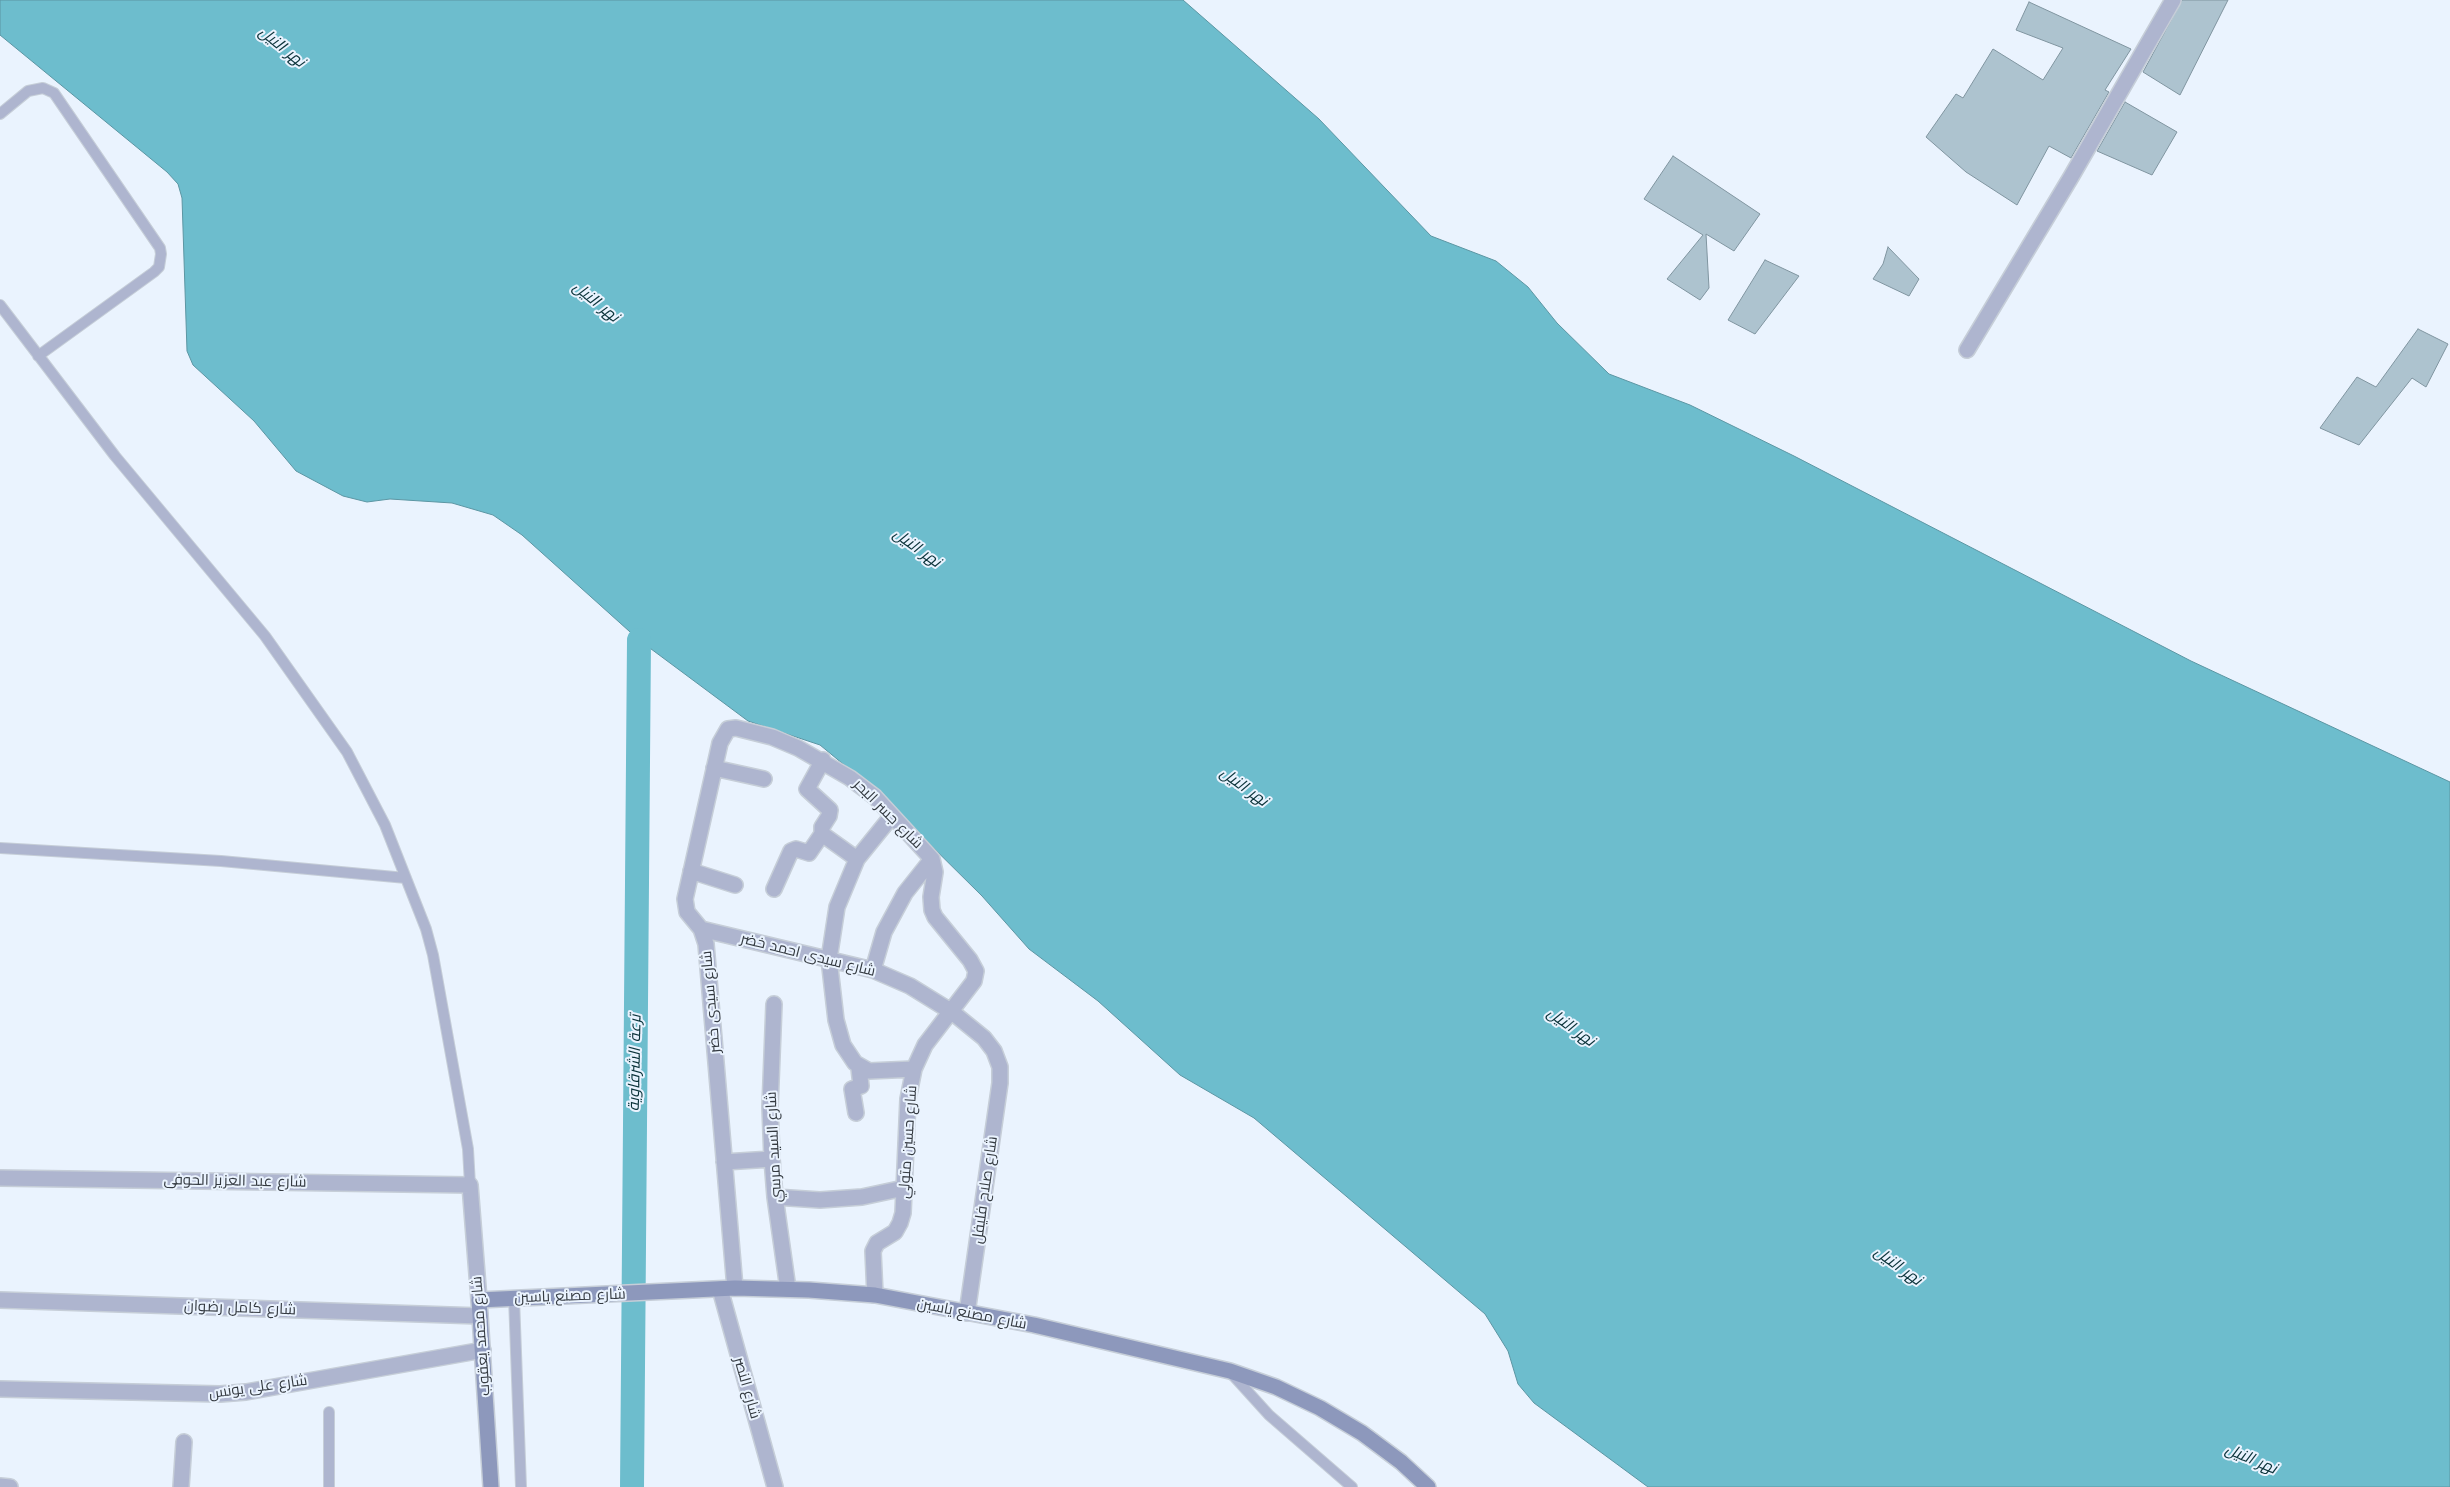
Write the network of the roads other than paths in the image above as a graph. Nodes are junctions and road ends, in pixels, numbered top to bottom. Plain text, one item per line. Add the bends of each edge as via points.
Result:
1 (2173, 0) edge
2 (0, 114) edge
3 (0, 305) edge
4 (1967, 350) dead end
5 (38, 356) junction
6 (728, 729) joint
7 (823, 760) junction
8 (714, 768) junction
9 (764, 779) dead end
10 (891, 816) junction
11 (822, 834) junction
12 (0, 848) edge
13 (857, 859) junction
14 (932, 859) junction
15 (691, 871) junction
16 (406, 878) junction
17 (735, 885) dead end
18 (774, 888) dead end
19 (701, 928) junction
20 (829, 959) junction
21 (974, 966) joint
22 (873, 970) junction
23 (774, 1004) dead end
24 (952, 1012) junction
25 (1000, 1066) joint
26 (859, 1068) junction
27 (914, 1069) junction
28 (856, 1113) dead end
29 (772, 1159) junction
30 (724, 1162) junction
31 (0, 1178) edge
32 (470, 1185) junction
33 (904, 1188) junction
34 (775, 1197) junction
35 (727, 1288) junction
36 (788, 1289) junction
37 (876, 1295) junction
38 (514, 1298) junction
39 (0, 1300) edge
40 (479, 1300) junction
41 (968, 1313) junction
42 (480, 1316) junction
43 (483, 1350) junction
44 (1230, 1371) junction
45 (0, 1389) edge
46 (329, 1412) dead end
47 (184, 1442) dead end
48 (0, 1486) edge
49 (10, 1487) edge
50 (181, 1487) edge
51 (329, 1487) edge
52 (491, 1487) edge
53 (520, 1487) edge
54 (775, 1487) edge
55 (1352, 1487) edge
56 (1428, 1487) edge

1 - 4 street
2 - 5 lane via 28,91 43,88 54,93 161,254 159,267 154,272
3 - 5 lane
5 - 16 lane via 115,456 265,636 310,697 347,752 385,825
6 - 7 street, شارع جسر البحر via 772,737
6 - 8 street, شارع سيدى خضر via 720,743
7 - 10 street, شارع جسر البحر via 869,792
7 - 11 street via 807,789 830,810
8 - 9 street
8 - 15 street, شارع سيدى خضر
10 - 13 street
10 - 14 street, شارع جسر البحر
11 - 13 street
11 - 18 street via 809,853 791,851
12 - 16 lane via 221,861
13 - 20 street via 837,907
14 - 21 street, شارع جسر البحر via 936,872 932,910
14 - 22 street via 905,893 888,924
15 - 17 street
15 - 19 street, شارع سيدى خضر via 685,899 687,912
16 - 32 lane via 433,955 468,1149
19 - 20 street, شارع سيدى احمد خضر
19 - 30 street, شارع سيدى خضر via 706,944
20 - 22 street, شارع سيدى احمد خضر
20 - 26 street via 839,1034
21 - 24 street, شارع حسين متولي via 974,982
22 - 24 street, شارع سيدى احمد خضر via 910,986
23 - 29 street, شارع السيد مرسي via 770,1099
24 - 25 street, شارع سيدى احمد خضر via 984,1038
24 - 27 street, شارع حسين متولي via 926,1045
25 - 41 street, شارع صلاح فليفل
26 - 27 street via 869,1072
26 - 28 street via 861,1086 852,1089
27 - 33 street, شارع حسين متولي via 908,1099
29 - 30 street
29 - 34 street, شارع السيد مرسي
30 - 35 street, شارع سيدى خضر
31 - 32 street, شارع عبد العزيز الحوفى
32 - 40 street, شارع محمد يعقوب
33 - 34 street via 862,1197 820,1200
33 - 37 street, شارع حسين متولي via 900,1223 872,1251
34 - 36 street, شارع السيد مرسي
35 - 36 main road, شارع مصنع ياسين
35 - 38 main road, شارع مصنع ياسين
35 - 54 street, شارع النصر
36 - 37 main road, شارع مصنع ياسين
37 - 41 main road, شارع مصنع ياسين
38 - 40 main road, شارع مصنع ياسين
38 - 53 lane
39 - 42 street, شارع كامل رضوان
40 - 42 main road, شارع محمد يعقوب
41 - 44 main road, شارع مصنع ياسين via 1043,1327
42 - 43 main road, شارع محمد يعقوب
43 - 45 street, شارع على يونس via 246,1392
43 - 52 main road, شارع محمد يعقوب
44 - 55 lane via 1269,1415
44 - 56 main road, شارع مصنع ياسين via 1276,1387 1320,1408 1362,1433
46 - 51 lane
47 - 50 street
48 - 49 street

